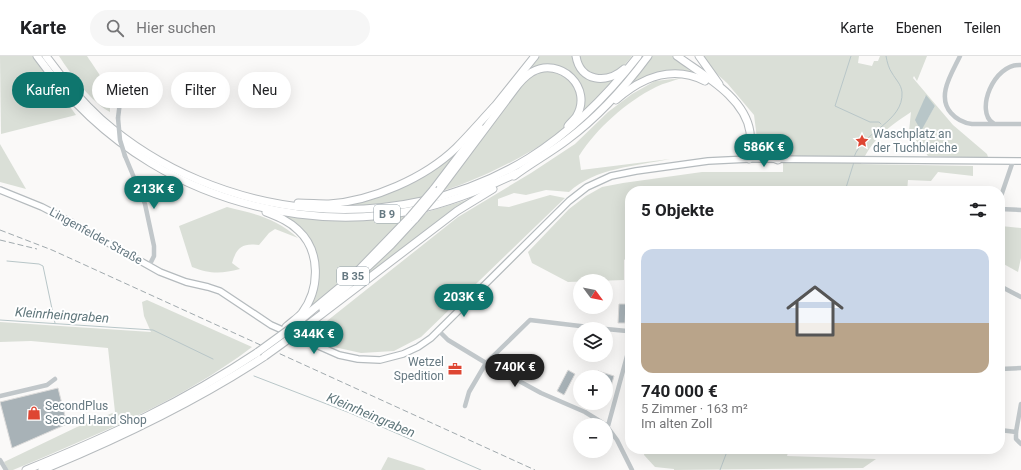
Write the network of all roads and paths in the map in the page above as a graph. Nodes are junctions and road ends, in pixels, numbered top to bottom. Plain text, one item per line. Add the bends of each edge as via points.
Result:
1 (37, 56) edge
2 (46, 56) edge
3 (535, 56) edge
4 (576, 56) edge
5 (634, 56) edge
6 (638, 56) edge
7 (648, 56) edge
8 (677, 56) edge
9 (698, 56) edge
10 (960, 56) edge
11 (1021, 65) edge
12 (721, 88) junction
13 (494, 107) junction
14 (119, 108) edge
15 (602, 110) junction
16 (993, 123) junction
17 (1021, 124) edge
18 (750, 139) junction
19 (551, 143) junction
20 (749, 159) junction
21 (778, 160) junction
22 (1013, 161) junction
23 (1021, 161) edge
24 (517, 173) junction
25 (1004, 186) edge
26 (0, 190) edge
27 (437, 190) junction
28 (278, 205) junction
29 (251, 206) junction
30 (1005, 208) edge
31 (1021, 210) edge
32 (149, 266) junction
33 (1005, 289) edge
34 (1021, 297) edge
35 (573, 325) edge
36 (292, 330) junction
37 (613, 330) edge
38 (439, 331) junction
39 (625, 332) edge
40 (625, 362) edge
41 (486, 363) junction
42 (1021, 368) edge
43 (1005, 369) edge
44 (55, 379) dead end
45 (0, 396) edge
46 (1021, 404) edge
47 (465, 406) dead end
48 (596, 418) edge
49 (609, 418) edge
50 (1005, 431) edge
51 (1016, 432) junction
52 (613, 434) edge
53 (1020, 443) edge
54 (0, 460) edge
55 (6, 470) edge
56 (26, 470) edge
57 (42, 470) edge
58 (632, 470) edge

1 - 29 highway, B 9 via 75,103 128,149 181,180
2 - 28 highway, B 9 via 92,110 139,148 200,181 236,195
3 - 13 highway, B 35
4 - 5 highway via 576,61 584,72 598,79 618,74
6 - 19 highway, B 9 via 610,91 578,122
7 - 15 highway, B 9
8 - 12 highway
9 - 12 highway
10 - 16 street via 944,95 948,110 966,124
11 - 16 street via 1016,64 1001,71 989,88 987,115
12 - 15 highway via 695,76 669,73 630,88
12 - 18 highway via 742,110 748,123
13 - 27 highway, B 35
13 - 28 highway via 456,148 400,185 367,197 339,203 286,202
14 - 32 street, bridge via 120,140 144,204 154,246 154,256
15 - 24 highway, B 9 via 569,139
16 - 17 street
18 - 20 highway
18 - 21 highway via 761,153
19 - 27 highway via 576,116 581,97 571,76 561,69 547,67 532,72 522,80
19 - 28 highway, B 9 via 484,181 417,203 348,210
20 - 21 main road, Lingenfelder Straße
20 - 38 main road, Lingenfelder Straße via 636,170 611,176 587,187 569,201
21 - 22 main road, Lingenfelder Straße
22 - 23 main road, Lingenfelder Straße
22 - 25 street
24 - 29 highway, B 9 via 484,189 444,202 414,210 383,214 318,216
24 - 36 highway via 457,211
26 - 32 main road, Lingenfelder Straße via 42,207
27 - 36 highway, B 35, bridge via 412,219 351,278
29 - 36 highway via 288,222 304,237 313,253 316,267 315,285 311,299
30 - 31 street
32 - 38 main road, Lingenfelder Straße via 171,277 223,292 271,326 348,358 380,360 403,354
33 - 34 street
35 - 41 street via 530,320
36 - 56 highway, B 35, bridge via 222,376 159,411
36 - 57 highway, bridge via 265,356 195,399 112,440
37 - 39 street
38 - 41 street via 448,340
40 - 49 street
41 - 47 street via 469,392
41 - 48 street via 541,393
42 - 43 street
44 - 45 street via 47,386
46 - 51 street
50 - 51 street
51 - 53 street via 1016,439
52 - 58 street
54 - 55 street

